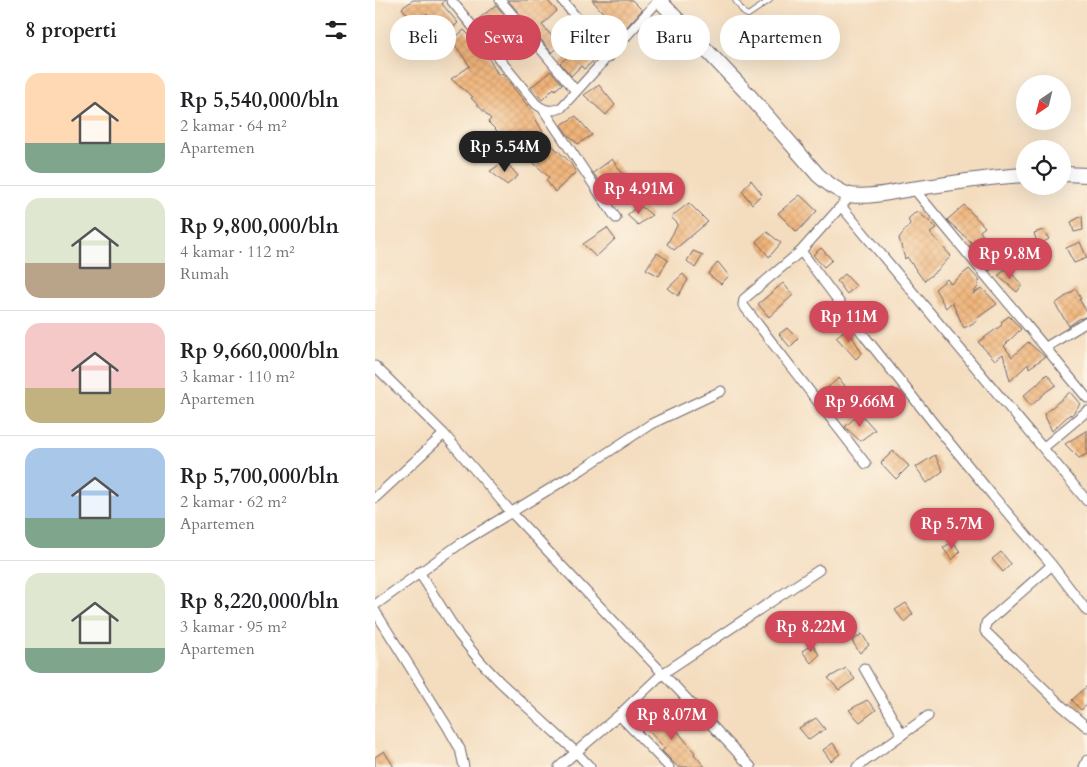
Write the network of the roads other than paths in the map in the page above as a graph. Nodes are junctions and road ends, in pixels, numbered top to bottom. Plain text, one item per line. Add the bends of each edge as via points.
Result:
1 (451, 0) edge
2 (500, 0) edge
3 (562, 0) edge
4 (659, 0) edge
5 (735, 0) edge
6 (770, 0) edge
7 (574, 15) edge
8 (628, 35) edge
9 (606, 60) edge
10 (577, 91) junction
11 (543, 109) junction
12 (1071, 174) edge
13 (1087, 175) edge
14 (1016, 176) edge
15 (914, 189) junction
16 (851, 195) junction
17 (841, 206) junction
18 (616, 218) dead end
19 (801, 251) junction
20 (1087, 322) edge
21 (1046, 347) junction
22 (375, 366) edge
23 (721, 391) dead end
24 (1087, 398) edge
25 (1087, 411) edge
26 (444, 434) junction
27 (1043, 448) junction
28 (866, 464) dead end
29 (375, 498) edge
30 (1087, 501) edge
31 (511, 512) junction
32 (1052, 565) junction
33 (819, 570) dead end
34 (419, 572) junction
35 (375, 604) edge
36 (375, 611) edge
37 (1087, 611) edge
38 (864, 668) dead end
39 (662, 674) junction
40 (619, 715) junction
41 (928, 716) dead end
42 (1087, 727) edge
43 (902, 735) junction
44 (576, 752) junction
45 (1087, 760) edge
46 (464, 767) edge
47 (559, 767) edge
48 (589, 767) edge
49 (669, 767) edge
50 (751, 767) edge
51 (857, 767) edge
52 (1084, 767) edge

1 - 11 street
2 - 10 street
3 - 7 street
4 - 8 street
4 - 16 main road via 748,94 818,175 828,184
5 - 6 lane via 748,16
9 - 10 street
10 - 11 street via 561,108
11 - 18 street
12 - 13 main road
14 - 15 main road
15 - 16 main road
15 - 21 street
16 - 17 street
17 - 19 street
17 - 27 street
19 - 28 street via 743,303
19 - 32 street via 922,409
20 - 21 street
21 - 24 street
22 - 26 street
23 - 31 street via 651,424
25 - 27 street
26 - 29 street
26 - 31 street
27 - 30 street
31 - 34 street
31 - 39 street
32 - 37 street
32 - 42 street via 986,623 985,631
33 - 39 street
34 - 35 street
34 - 44 street via 459,636 480,661
36 - 46 street via 447,726 460,749
38 - 43 street
39 - 40 street
39 - 50 street
40 - 44 street
40 - 49 street
41 - 43 street
43 - 51 street
44 - 47 street
44 - 48 street
45 - 52 street

